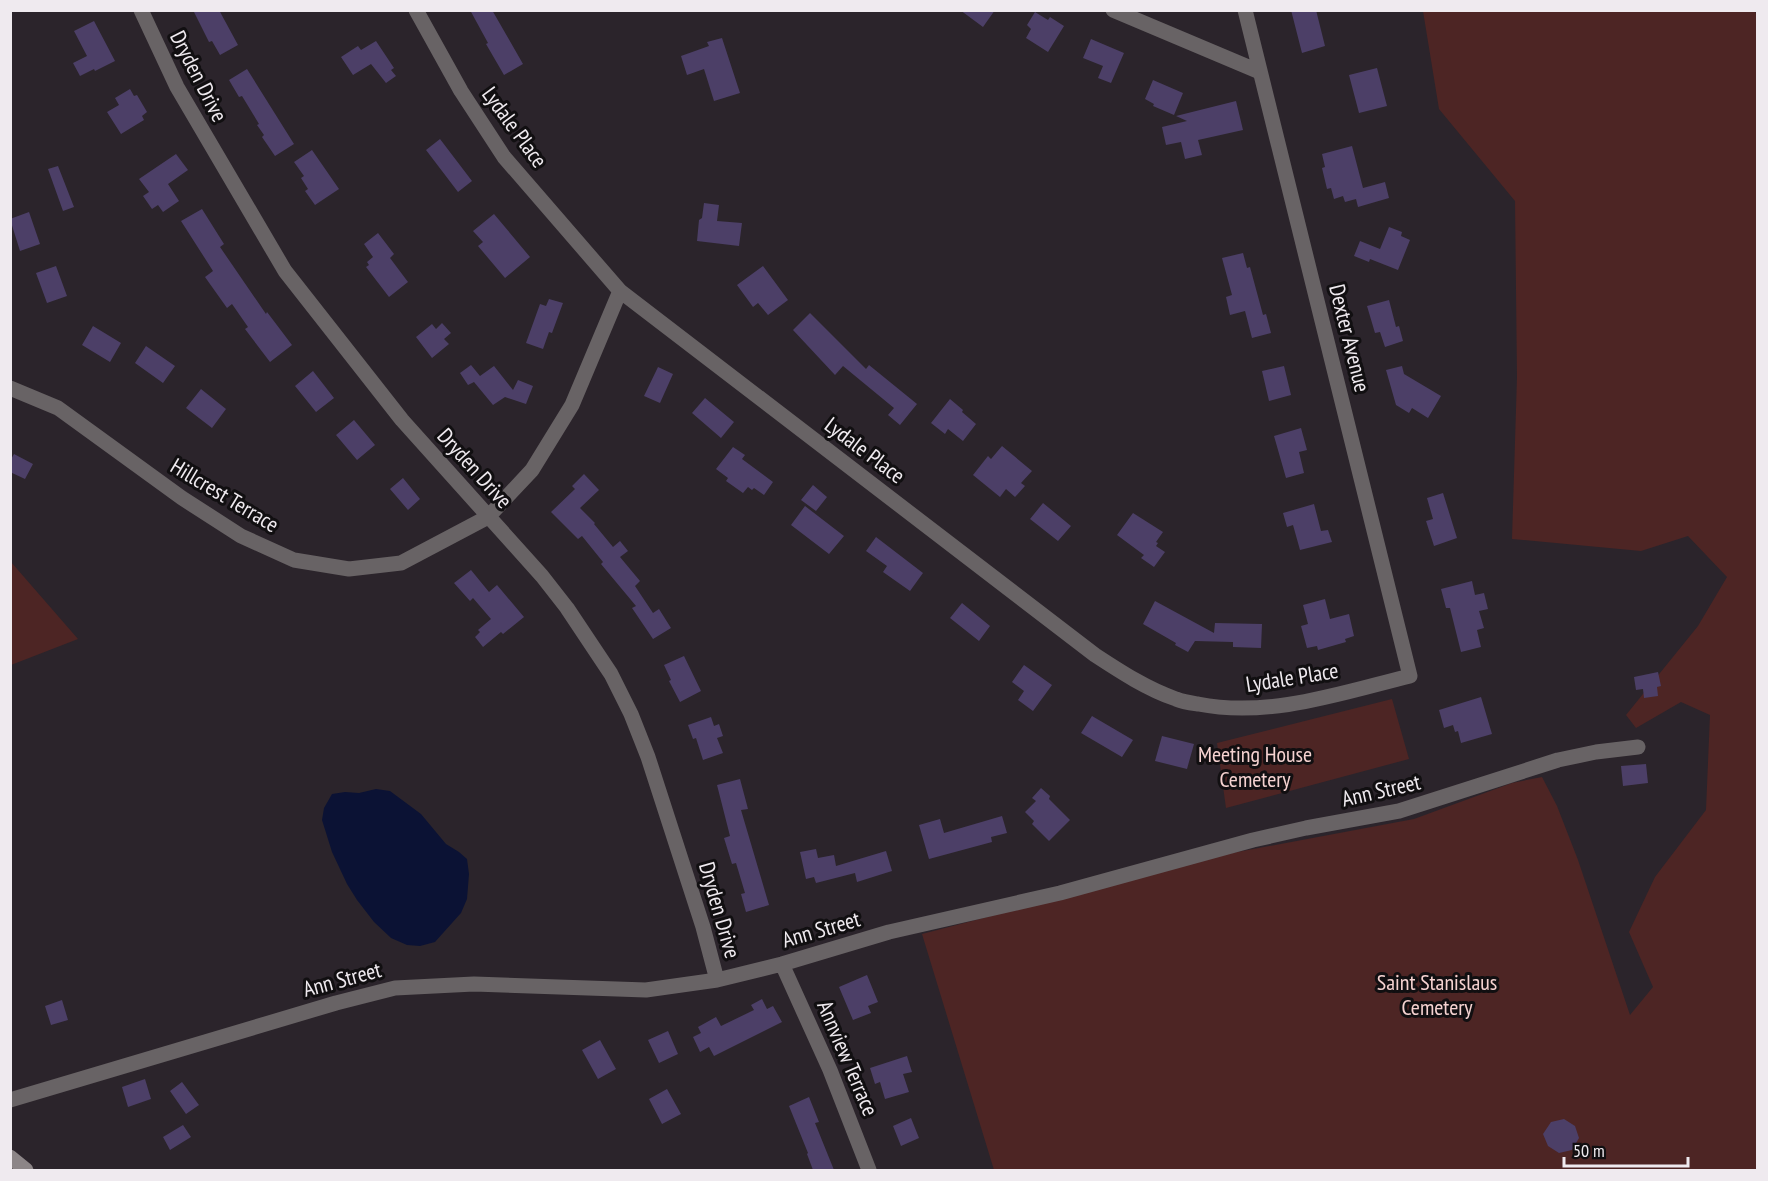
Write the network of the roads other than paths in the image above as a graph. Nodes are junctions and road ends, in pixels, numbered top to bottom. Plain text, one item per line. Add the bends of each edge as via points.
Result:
1 (141, 10) edge
2 (416, 10) edge
3 (1113, 10) edge
4 (1245, 10) edge
5 (1260, 72) junction
6 (620, 291) junction
7 (10, 388) edge
8 (488, 517) junction
9 (1410, 676) joint
10 (1638, 747) dead end
11 (782, 964) junction
12 (717, 980) junction
13 (10, 1100) edge
14 (10, 1157) edge
15 (26, 1170) edge
16 (869, 1170) edge

1 - 8 street, Dryden Drive via 177,87 285,272 402,420
2 - 6 street, Lydale Place via 504,157
3 - 5 street
4 - 5 street, Dexter Avenue
5 - 9 street, Dexter Avenue
6 - 8 street, Hillcrest Terrace via 572,405 532,470
6 - 9 street, Lydale Place via 1095,655 1150,688 1178,700 1209,706 1272,708
7 - 8 street, Hillcrest Terrace via 58,408 241,536 294,560 349,569 401,563
8 - 12 street, Dryden Drive via 567,608 611,674 631,714 670,820
10 - 11 street, Ann Street via 1558,760 1399,811 1253,840 1060,893 889,932
11 - 12 street, Ann Street
11 - 16 street, Annview Terrace
12 - 13 street, Ann Street via 646,990 474,984 395,988
14 - 15 main road

